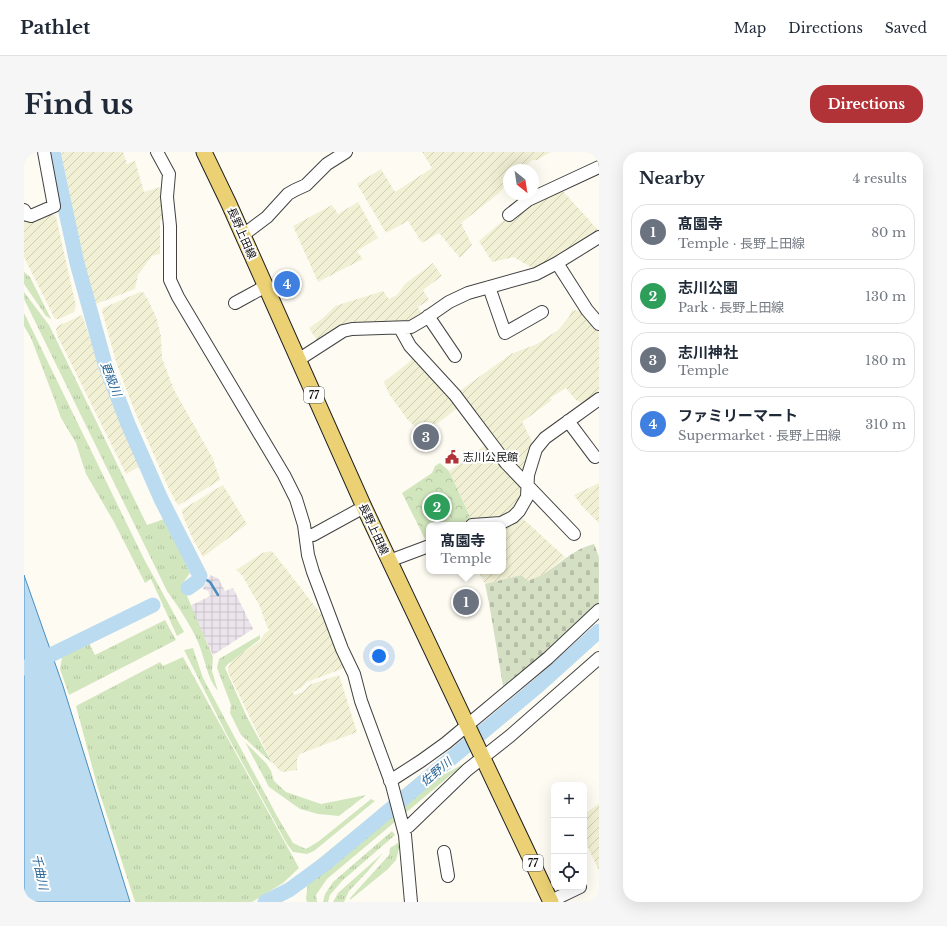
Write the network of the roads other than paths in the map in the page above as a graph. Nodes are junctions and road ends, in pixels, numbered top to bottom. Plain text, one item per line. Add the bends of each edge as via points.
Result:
1 (44, 152) edge
2 (157, 152) edge
3 (204, 152) edge
4 (346, 152) edge
5 (599, 167) edge
6 (24, 210) edge
7 (509, 216) dead end
8 (243, 234) junction
9 (599, 237) edge
10 (557, 263) junction
11 (266, 286) junction
12 (489, 287) junction
13 (235, 303) dead end
14 (542, 312) dead end
15 (428, 316) junction
16 (599, 324) edge
17 (400, 328) junction
18 (455, 356) dead end
19 (298, 360) junction
20 (599, 399) edge
21 (568, 421) junction
22 (595, 457) dead end
23 (527, 485) junction
24 (364, 507) junction
25 (503, 522) edge
26 (574, 534) dead end
27 (306, 535) junction
28 (426, 547) edge
29 (389, 561) junction
30 (599, 610) edge
31 (599, 658) edge
32 (468, 725) junction
33 (483, 757) junction
34 (391, 783) junction
35 (404, 828) junction
36 (444, 852) dead end
37 (448, 876) dead end
38 (574, 890) edge
39 (412, 902) edge
40 (551, 902) edge

1 - 6 street via 54,206 31,216
2 - 27 street via 169,174 167,198 170,280 287,480 296,499
3 - 8 main road, 長野上田線 / 77
4 - 8 street via 327,164 306,186 288,194 267,217
5 - 7 street via 528,200
8 - 11 main road, 長野上田線 / 77
9 - 10 street
10 - 12 street via 536,274
10 - 16 street
11 - 13 street
11 - 19 main road, 長野上田線 / 77
12 - 14 street via 505,333
12 - 15 street via 449,302
15 - 17 street via 411,327
15 - 18 street
17 - 19 street via 342,331
17 - 23 street via 410,346 455,395 506,463
19 - 24 main road, 長野上田線 / 77
20 - 21 street
21 - 22 street
21 - 23 street via 545,438 536,449
23 - 25 street via 527,497 519,511
23 - 26 street
24 - 27 street via 313,535
24 - 29 main road, 長野上田線 / 77
27 - 34 street via 313,572 354,674 361,701
28 - 29 street
29 - 32 main road, 長野上田線 / 77
30 - 32 street via 548,658
31 - 33 street
32 - 33 main road, 長野上田線 / 77
32 - 34 street
33 - 35 street
33 - 40 main road, 長野上田線 / 77
34 - 35 street
35 - 39 street
36 - 37 street
38 - 40 street

